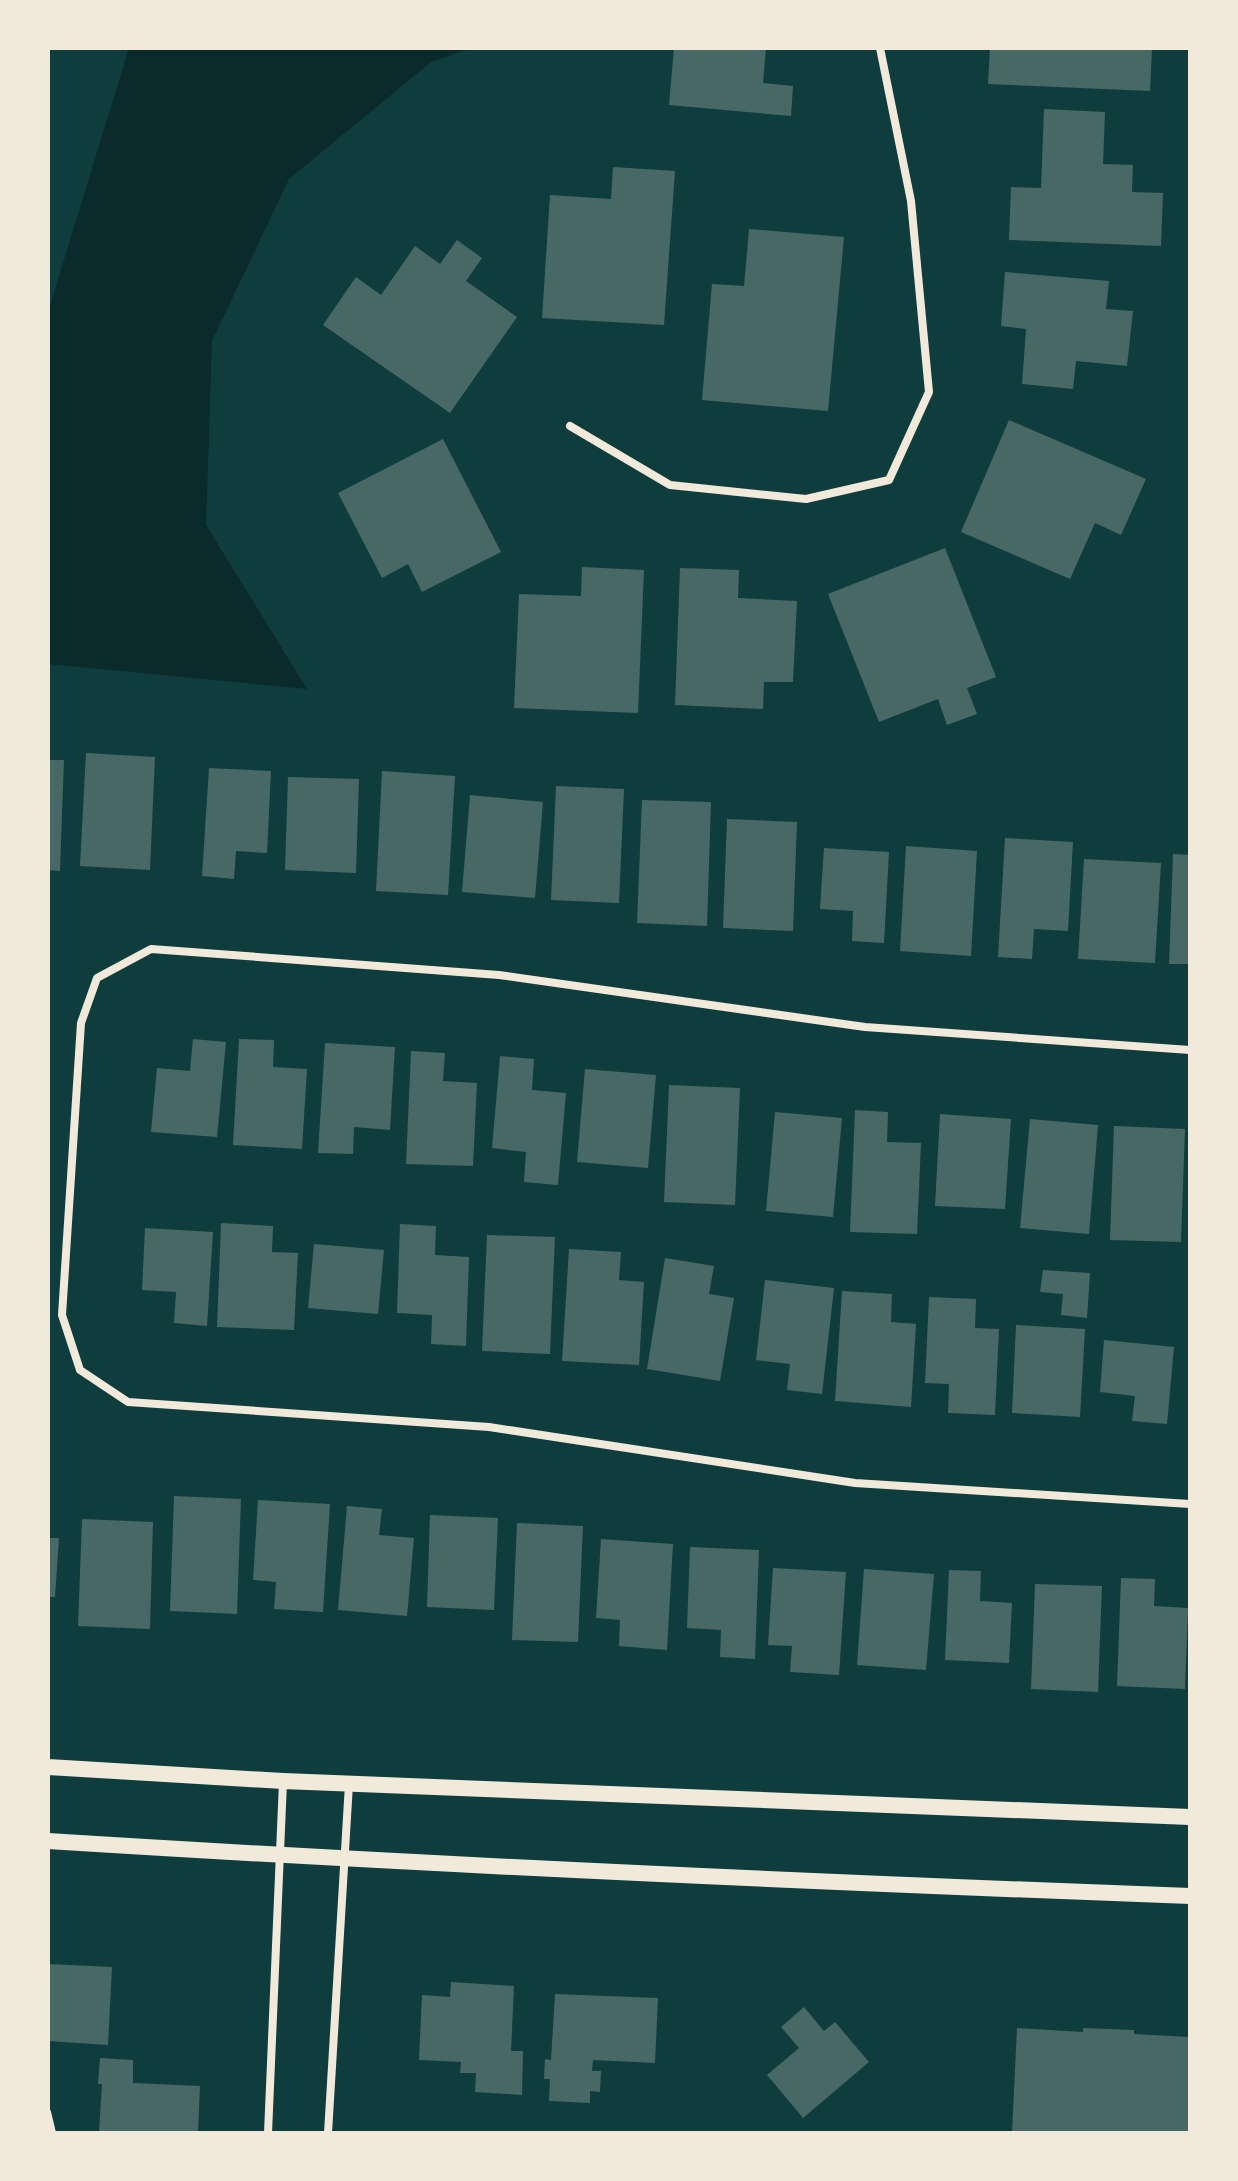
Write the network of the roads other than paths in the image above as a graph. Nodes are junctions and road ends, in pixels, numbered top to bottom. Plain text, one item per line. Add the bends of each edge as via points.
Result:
1 (880, 48) edge
2 (570, 426) dead end
3 (1190, 1050) edge
4 (1190, 1504) edge
5 (48, 1767) edge
6 (283, 1781) junction
7 (349, 1784) junction
8 (1190, 1817) edge
9 (48, 1841) edge
10 (279, 1855) junction
11 (345, 1859) junction
12 (1190, 1896) edge
13 (48, 2112) edge
14 (53, 2133) edge
15 (268, 2133) edge
16 (328, 2133) edge

1 - 2 street via 911,201 929,392 889,480 806,499 670,485
3 - 4 street via 865,1027 499,975 151,949 97,978 81,1023 62,1315 80,1370 128,1402 489,1427 855,1483
5 - 6 main road
6 - 7 main road
6 - 10 street
7 - 8 main road
7 - 11 street
9 - 10 main road
10 - 11 main road
10 - 15 street
11 - 12 main road
11 - 16 street
13 - 14 lane

